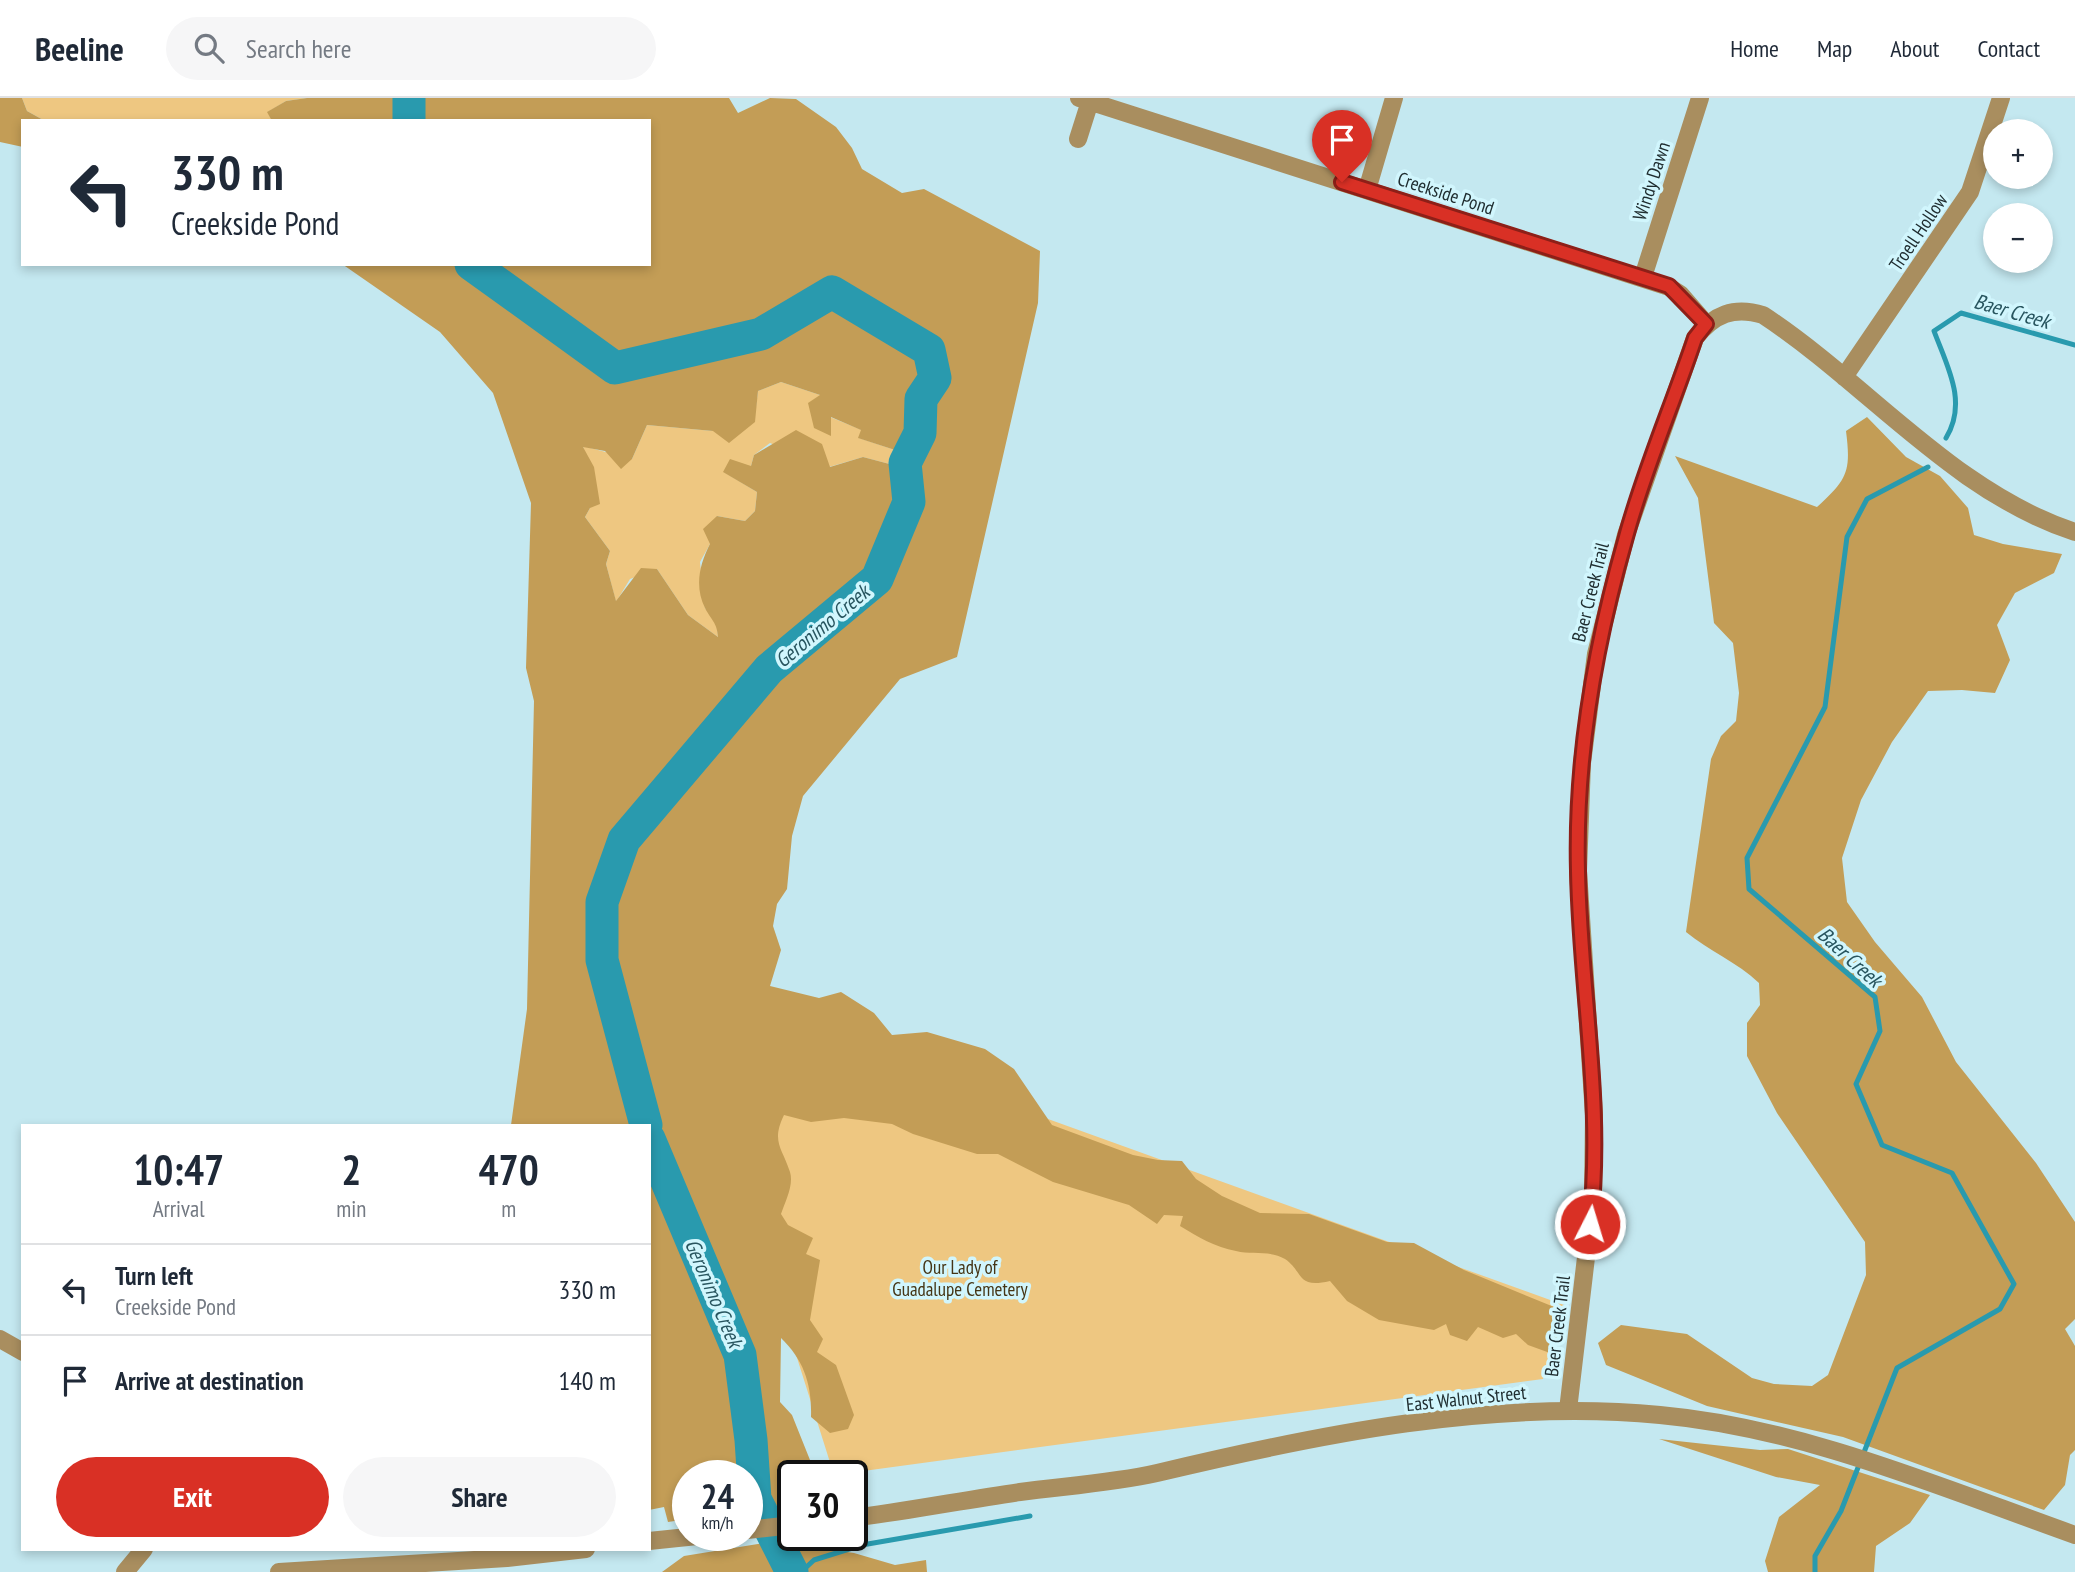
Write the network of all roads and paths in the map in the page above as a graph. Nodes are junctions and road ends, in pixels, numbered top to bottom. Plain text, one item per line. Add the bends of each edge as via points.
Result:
1 (1394, 98) edge
2 (1700, 98) edge
3 (2001, 98) edge
4 (1087, 99) edge
5 (1077, 139) dead end
6 (1367, 190) junction
7 (1643, 277) junction
8 (1706, 324) junction
9 (1844, 377) junction
10 (2075, 532) edge
11 (0, 1339) edge
12 (21, 1351) edge
13 (1568, 1410) junction
14 (868, 1516) edge
15 (2075, 1535) edge
16 (143, 1551) edge
17 (568, 1551) edge
18 (125, 1572) edge
19 (279, 1572) edge

1 - 6 street
2 - 7 street, Windy Dawn
3 - 9 street, Troell Hollow via 1970,192
4 - 5 street
4 - 6 street, Creekside Pond
6 - 7 street, Creekside Pond
7 - 8 street, Creekside Pond via 1669,286
8 - 9 street via 1734,311 1763,315
8 - 13 street, Baer Creek Trail via 1695,338 1626,535 1596,654 1582,763 1578,871 1594,1115 1593,1198
9 - 10 street via 2002,499
11 - 12 street
13 - 14 street, East Walnut Street via 1449,1418 1156,1473
13 - 15 street, East Walnut Street via 1660,1415 1726,1425 1877,1464
16 - 18 street
17 - 19 street

